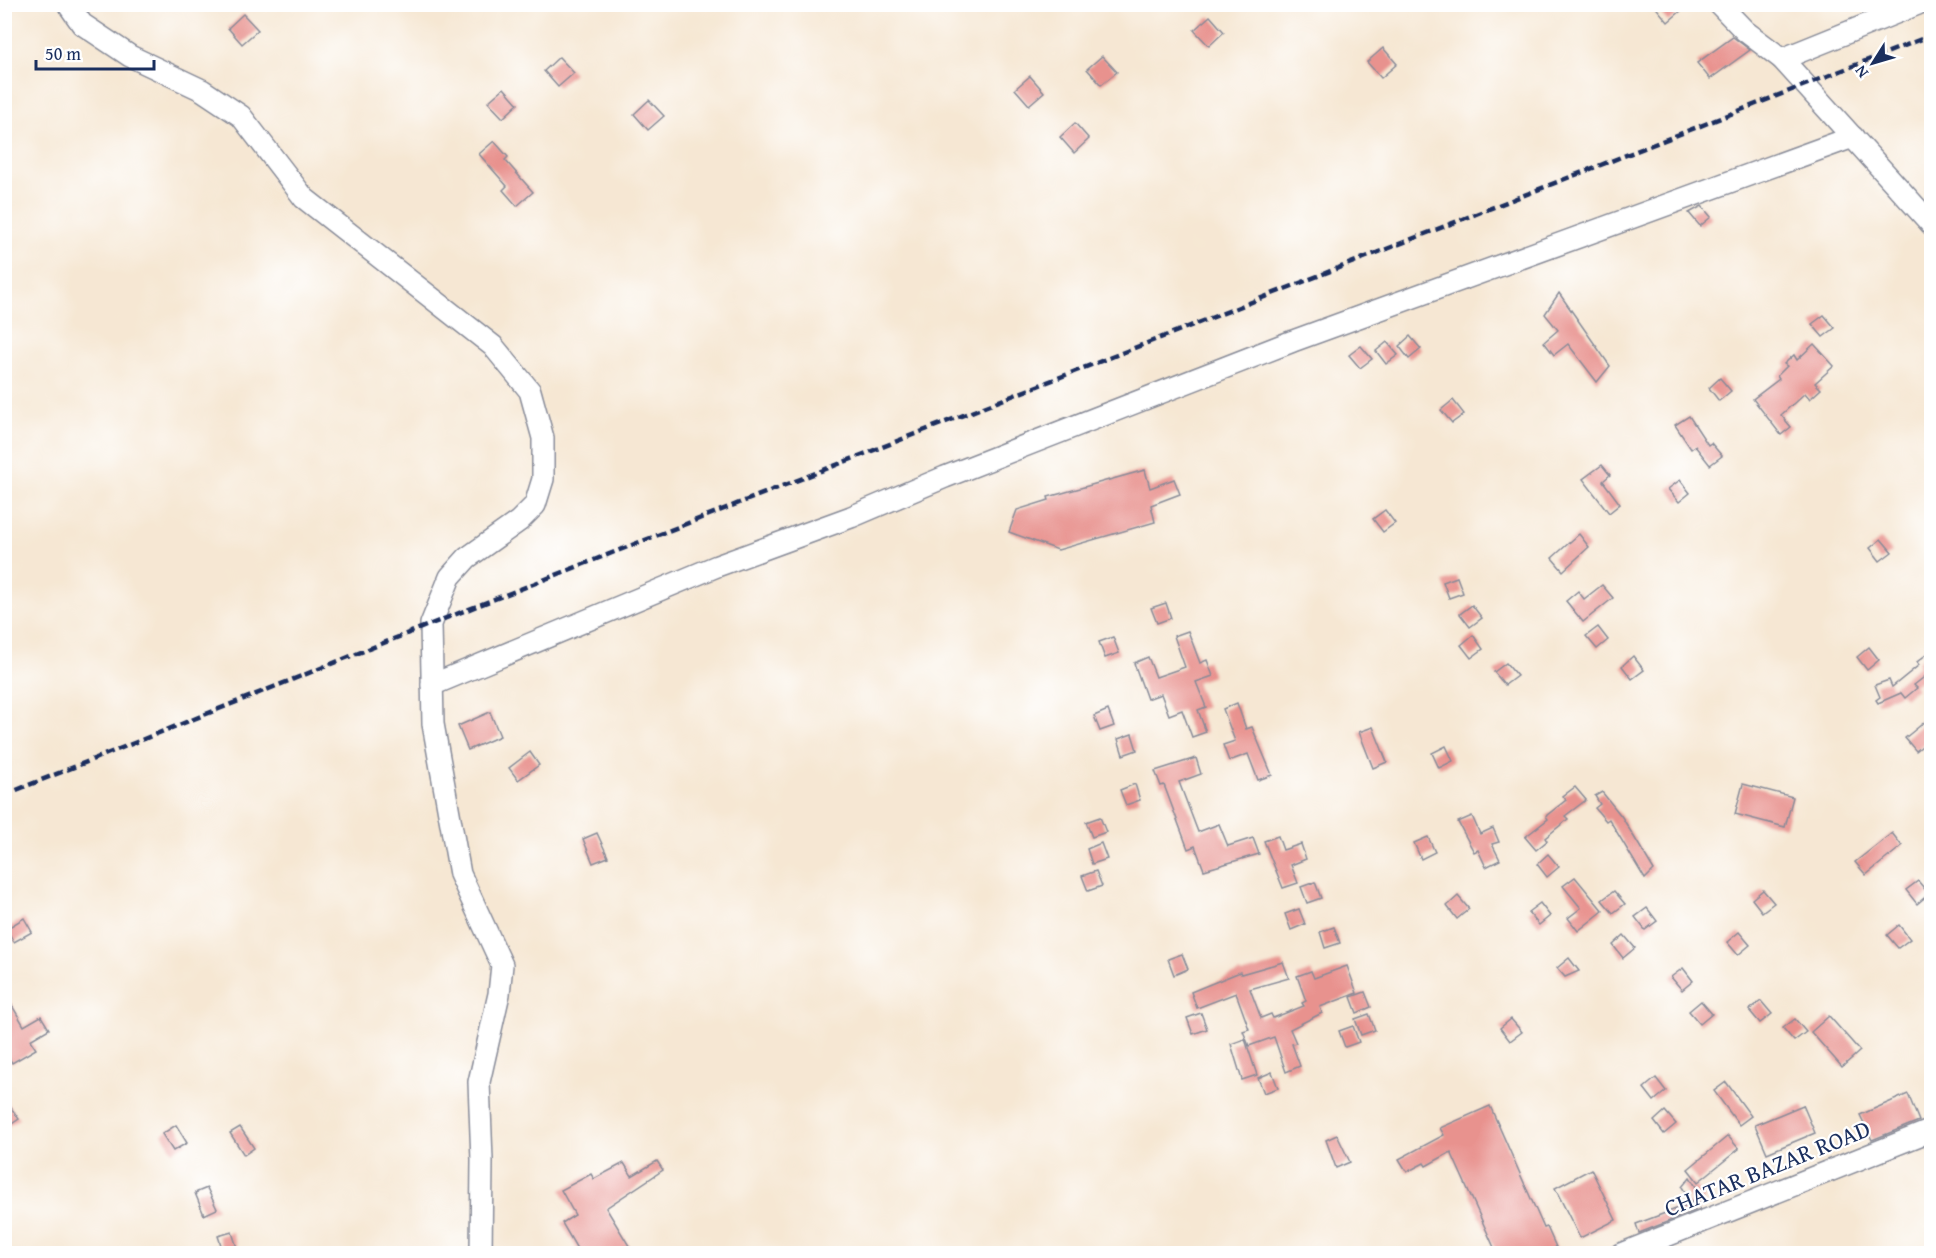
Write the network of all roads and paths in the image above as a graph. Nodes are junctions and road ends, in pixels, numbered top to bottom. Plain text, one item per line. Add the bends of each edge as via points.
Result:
1 (68, 4) edge
2 (1719, 4) edge
3 (1918, 4) edge
4 (1782, 59) junction
5 (1853, 137) junction
6 (1932, 225) edge
7 (432, 685) junction
8 (1932, 1130) edge
9 (481, 1254) edge
10 (1621, 1254) edge

1 - 7 street via 82,24 130,56 202,90 241,116 304,198 493,346 530,391 543,438 543,479 535,505 467,558 450,577 431,624
2 - 4 street via 1745,31
3 - 4 street
4 - 5 street
5 - 6 street
5 - 7 street via 1293,341 851,517 717,566
7 - 9 street via 433,724 460,873 502,965 478,1082
8 - 10 street, CHATAR BAZAR ROAD

